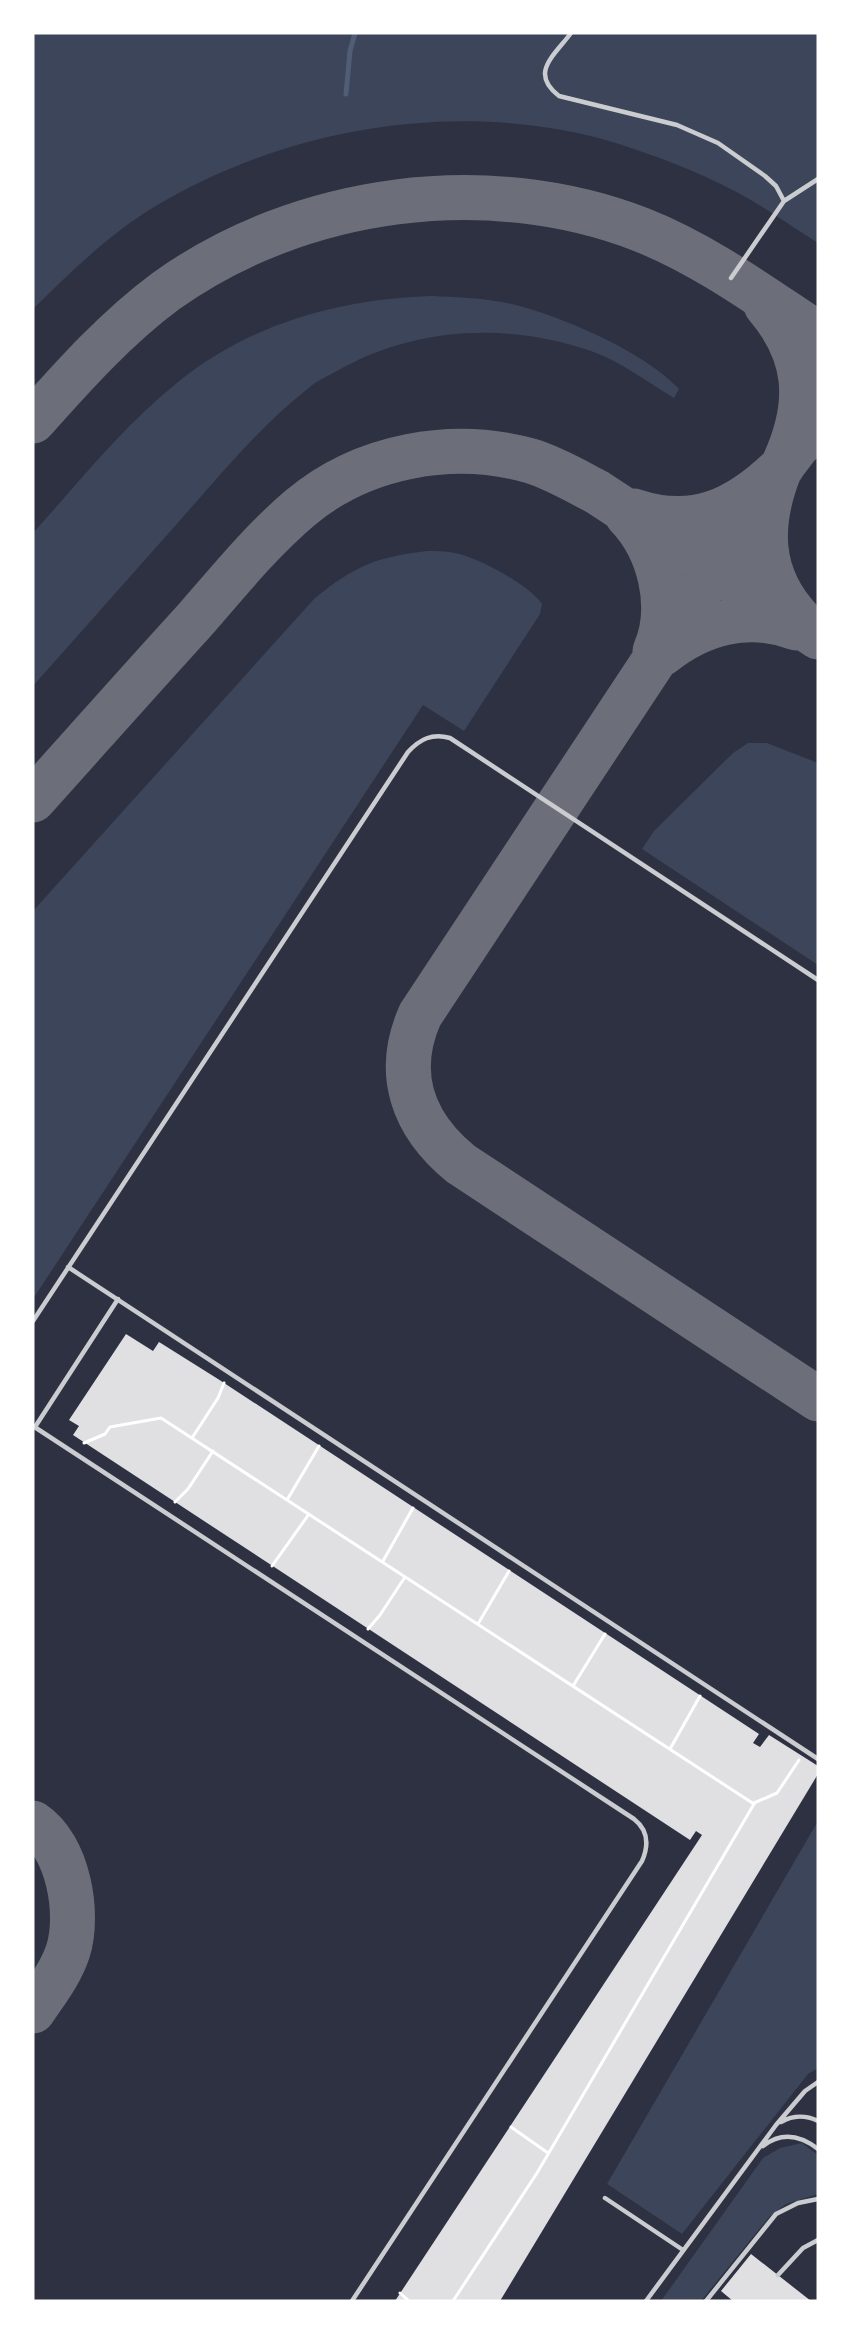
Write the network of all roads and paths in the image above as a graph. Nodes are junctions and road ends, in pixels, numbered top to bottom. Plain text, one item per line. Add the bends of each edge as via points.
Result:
1 (571, 33) edge
2 (818, 179) edge
3 (784, 201) junction
4 (731, 278) dead end
5 (818, 980) edge
6 (68, 1267) junction
7 (118, 1299) junction
8 (33, 1321) edge
9 (224, 1383) dead end
10 (34, 1426) edge
11 (192, 1438) junction
12 (84, 1443) dead end
13 (319, 1446) dead end
14 (213, 1451) junction
15 (287, 1500) junction
16 (175, 1502) dead end
17 (413, 1508) dead end
18 (309, 1514) junction
19 (382, 1562) junction
20 (272, 1566) dead end
21 (509, 1571) dead end
22 (405, 1576) junction
23 (478, 1624) junction
24 (368, 1629) dead end
25 (605, 1634) dead end
26 (573, 1686) junction
27 (700, 1696) dead end
28 (670, 1749) junction
29 (802, 1756) dead end
30 (818, 1759) edge
31 (753, 1804) junction
32 (818, 2082) edge
33 (818, 2121) edge
34 (776, 2126) junction
35 (511, 2127) dead end
36 (818, 2149) edge
37 (756, 2151) junction
38 (548, 2153) junction
39 (605, 2198) dead end
40 (818, 2199) edge
41 (818, 2240) edge
42 (683, 2250) junction
43 (778, 2275) dead end
44 (400, 2294) dead end
45 (352, 2301) edge
46 (409, 2301) edge
47 (453, 2301) edge
48 (646, 2301) edge
49 (706, 2301) edge

1 - 3 lane via 543,73 550,90 568,100 677,125 718,143 765,176
2 - 3 lane
3 - 4 lane
5 - 6 lane via 450,738 428,737 408,752
6 - 7 lane
6 - 8 lane
7 - 10 lane
7 - 30 lane
9 - 11 path
10 - 45 lane via 634,1819 645,1834 642,1861
11 - 12 path via 161,1418 110,1427 105,1434
11 - 14 path
13 - 15 path
14 - 15 path
14 - 16 path
15 - 18 path
17 - 19 path
18 - 19 path
18 - 20 path
19 - 22 path
21 - 23 path
22 - 23 path
22 - 24 path
23 - 26 path
25 - 26 path
26 - 28 path
27 - 28 path
28 - 31 path
29 - 31 path via 777,1793
31 - 38 path
32 - 34 lane via 805,2091
33 - 34 lane via 792,2117
34 - 37 lane
35 - 38 path
36 - 37 lane via 792,2136 780,2137
37 - 42 lane
38 - 47 path
39 - 42 lane
40 - 49 lane via 776,2214
41 - 43 lane via 803,2248
42 - 48 lane
44 - 46 path

